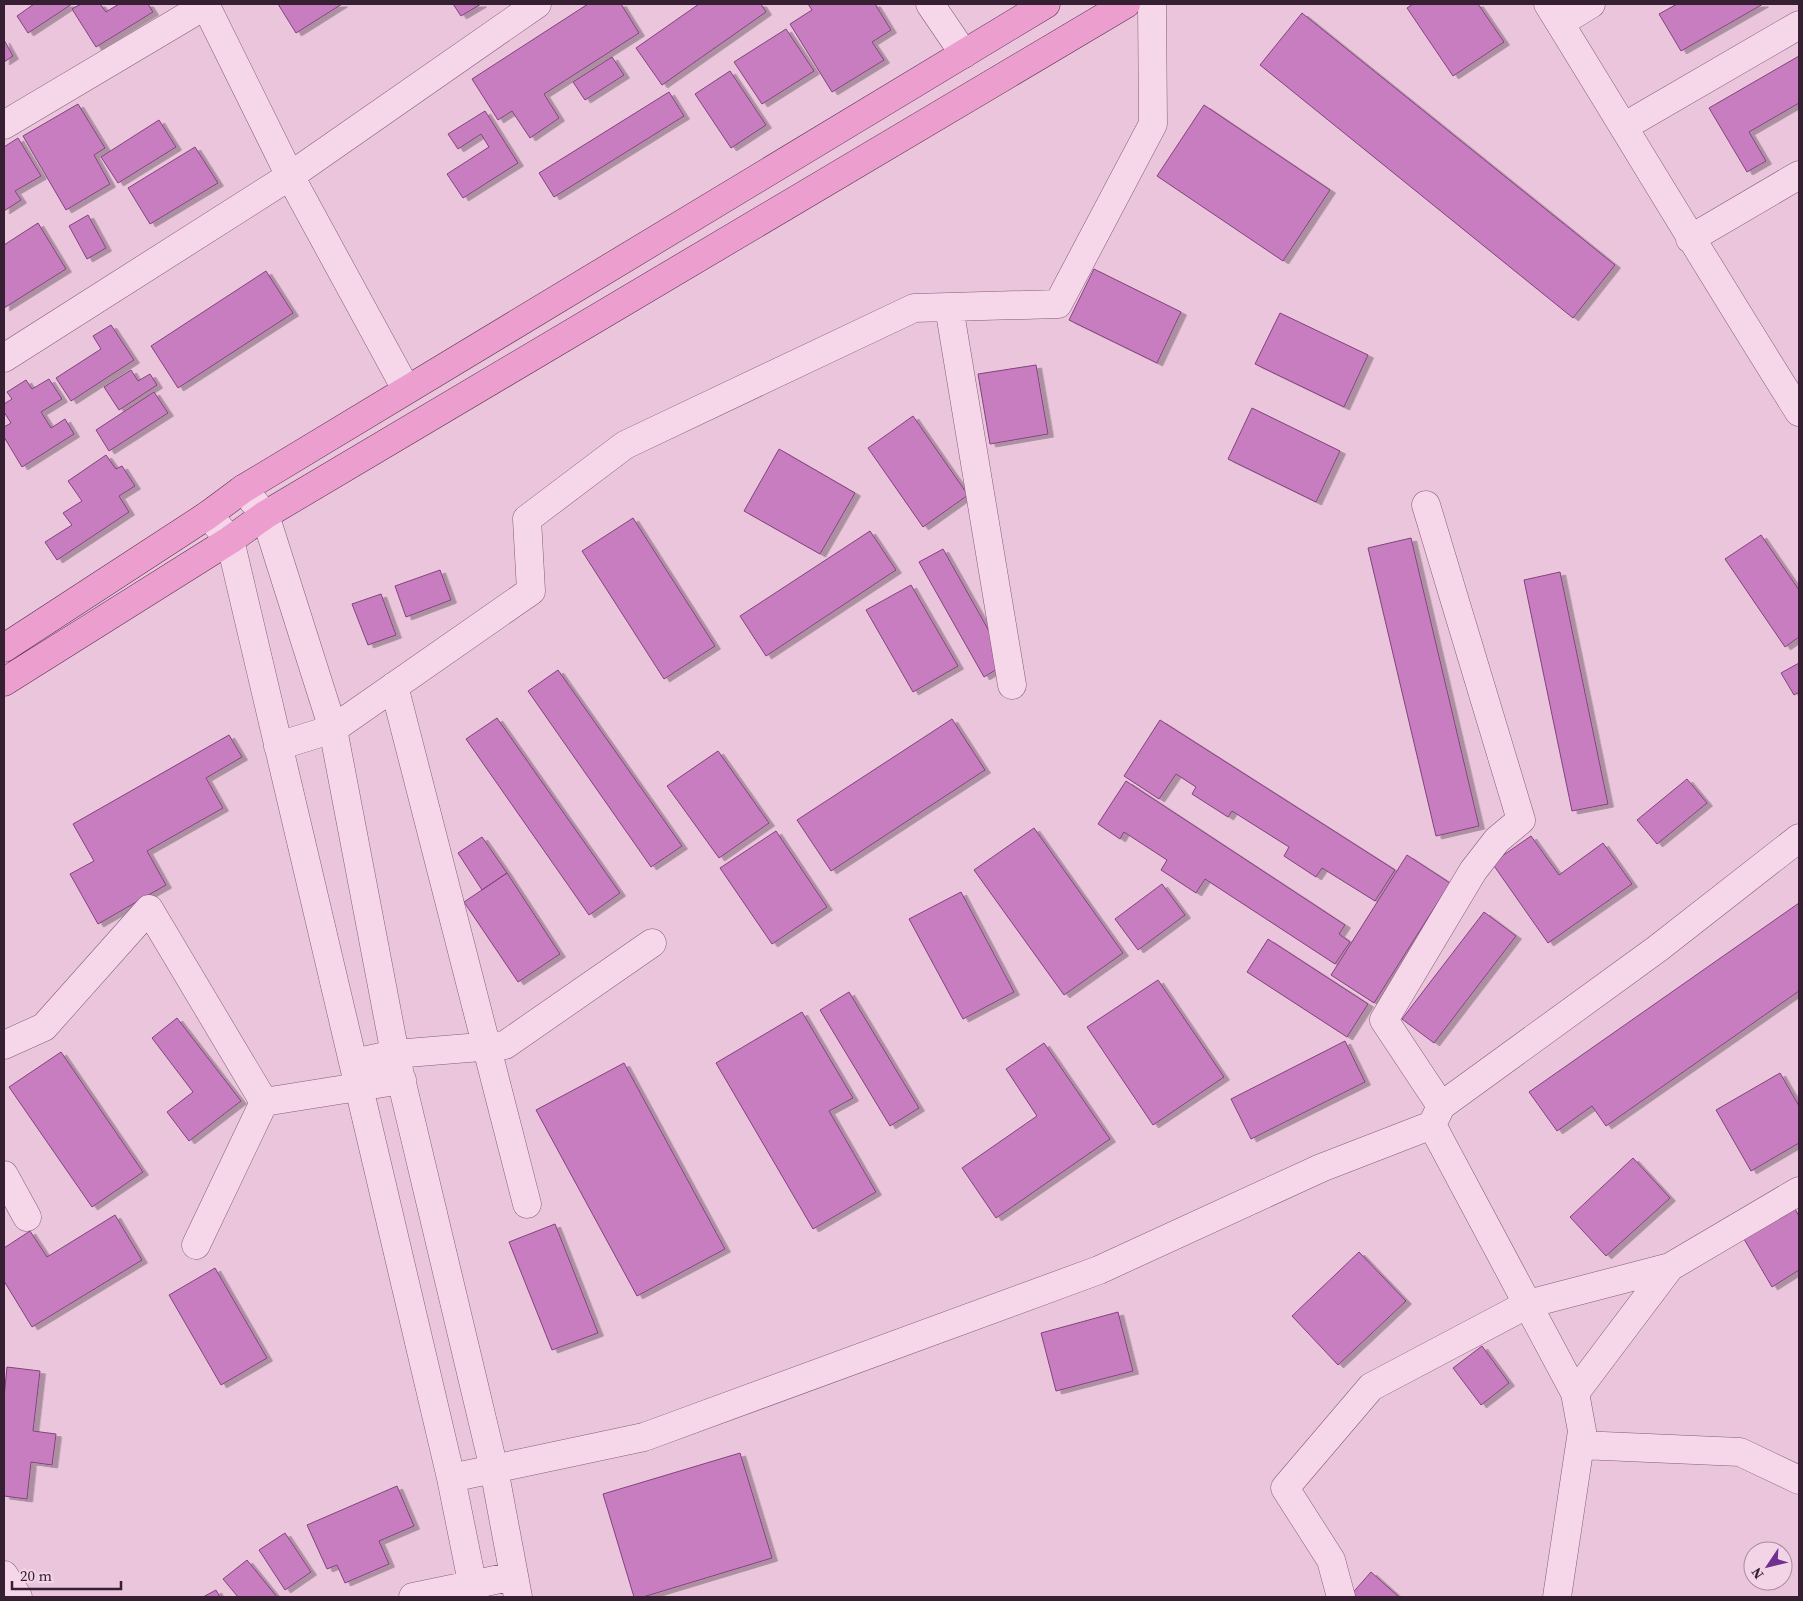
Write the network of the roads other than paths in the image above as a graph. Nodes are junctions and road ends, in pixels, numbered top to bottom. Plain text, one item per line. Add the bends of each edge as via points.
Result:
1 (206, 4) edge
2 (537, 4) edge
3 (930, 4) edge
4 (1046, 4) edge
5 (1126, 4) edge
6 (1152, 4) edge
7 (1590, 4) edge
8 (1554, 13) edge
9 (1799, 25) edge
10 (964, 54) junction
11 (4, 126) edge
12 (1625, 126) junction
13 (1799, 175) edge
14 (290, 176) junction
15 (1690, 239) junction
16 (949, 307) junction
17 (4, 358) edge
18 (406, 389) junction
19 (1799, 412) edge
20 (243, 489) junction
21 (1426, 505) dead end
22 (208, 515) junction
23 (265, 515) junction
24 (230, 540) junction
25 (4, 648) edge
26 (4, 682) edge
27 (1012, 685) dead end
28 (394, 686) junction
29 (333, 729) junction
30 (278, 746) junction
31 (1799, 838) edge
32 (652, 944) dead end
33 (4, 1045) edge
34 (487, 1047) junction
35 (399, 1067) junction
36 (356, 1075) junction
37 (264, 1102) junction
38 (1437, 1115) junction
39 (4, 1175) edge
40 (1799, 1191) edge
41 (527, 1204) dead end
42 (27, 1217) dead end
43 (196, 1245) dead end
44 (1670, 1267) junction
45 (1528, 1304) junction
46 (1576, 1393) junction
47 (1580, 1445) junction
48 (494, 1469) junction
49 (451, 1478) junction
50 (1799, 1480) edge
51 (4, 1575) edge
52 (516, 1586) edge
53 (474, 1591) edge
54 (18, 1597) edge
55 (413, 1597) edge
56 (1342, 1597) edge
57 (1558, 1597) edge

1 - 11 street
1 - 14 street
2 - 14 street
3 - 10 street
4 - 10 main road
5 - 23 main road
6 - 16 street via 1153,124 1058,304
7 - 8 street
8 - 12 street
9 - 12 street
10 - 18 main road
12 - 15 street
13 - 15 street
14 - 17 street
14 - 18 street
15 - 19 street
16 - 27 street
16 - 28 street via 914,308 625,445 527,518 531,591
18 - 20 main road
20 - 22 main road
20 - 23 street
21 - 38 street via 1521,820 1497,840 1473,871 1384,1020
22 - 24 street
22 - 25 main road
23 - 24 main road
23 - 29 street
24 - 26 main road
24 - 30 street
28 - 29 street
28 - 34 street
29 - 30 street
29 - 35 street
30 - 36 street
31 - 38 street
32 - 34 street via 505,1045
33 - 37 street via 44,1027 149,909
34 - 35 street
34 - 41 street
35 - 36 street
35 - 48 street
36 - 37 street
36 - 49 street
37 - 43 street
38 - 45 street
38 - 48 street via 1098,1270 663,1431
39 - 42 street
40 - 44 street
44 - 45 street
44 - 46 street
45 - 46 street
45 - 56 street via 1371,1387 1285,1488 1330,1560
46 - 47 street via 1582,1431
47 - 50 street via 1740,1452
47 - 57 street
48 - 49 street
48 - 52 street
49 - 53 street
51 - 54 street
52 - 53 street
53 - 55 street

